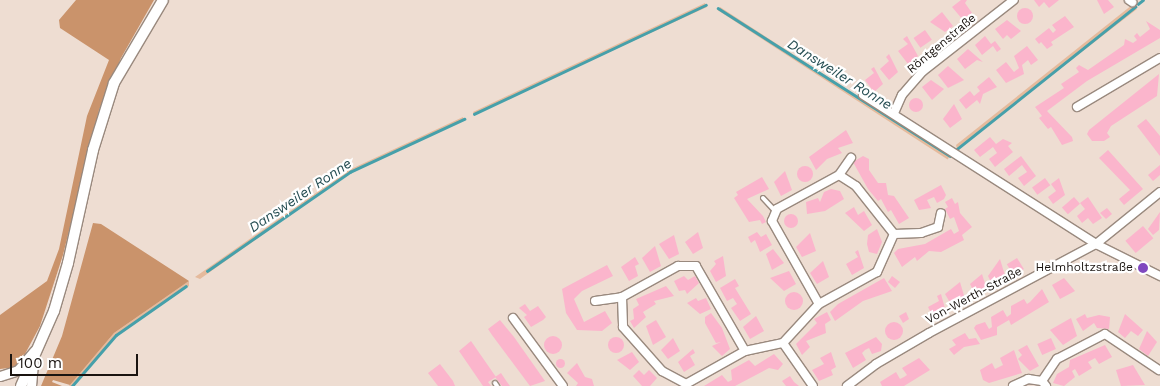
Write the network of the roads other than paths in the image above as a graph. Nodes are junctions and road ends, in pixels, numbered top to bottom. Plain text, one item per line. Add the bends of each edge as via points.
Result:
1 (163, 0) edge
2 (1014, 0) edge
3 (1160, 58) edge
4 (863, 95) dead end
5 (1077, 107) dead end
6 (894, 113) junction
7 (851, 158) dead end
8 (839, 175) junction
9 (1160, 192) edge
10 (763, 198) dead end
11 (776, 212) junction
12 (941, 213) dead end
13 (894, 234) junction
14 (1096, 244) junction
15 (1160, 276) edge
16 (622, 297) junction
17 (595, 301) dead end
18 (819, 304) junction
19 (514, 318) dead end
20 (42, 341) junction
21 (783, 343) junction
22 (745, 351) junction
23 (33, 362) junction
24 (1160, 370) edge
25 (0, 376) edge
26 (1044, 383) edge
27 (559, 385) edge
28 (685, 385) edge
29 (21, 386) edge
30 (31, 386) edge
31 (813, 386) edge
32 (847, 386) edge
33 (1014, 386) edge

1 - 20 main road via 130,50 114,83 93,150 68,263
2 - 6 street, Röntgenstraße via 923,71 902,95
3 - 5 street
4 - 6 street
6 - 14 street
7 - 8 street
8 - 11 street
8 - 13 street via 856,186
9 - 14 street, Von-Werth-Straße
10 - 11 lane
11 - 18 street via 772,221
12 - 13 street via 938,227 921,234
13 - 18 street via 877,272
14 - 15 street
14 - 32 street, Von-Werth-Straße via 937,328 876,364
16 - 17 street
16 - 22 street via 678,266 696,266
16 - 28 street via 623,327 662,371
18 - 21 street
19 - 27 street
20 - 23 main road
20 - 25 street via 18,370
21 - 22 street
21 - 31 street
22 - 28 street
23 - 29 main road
23 - 30 street
24 - 26 street via 1105,334 1057,359
26 - 33 street via 1028,379

